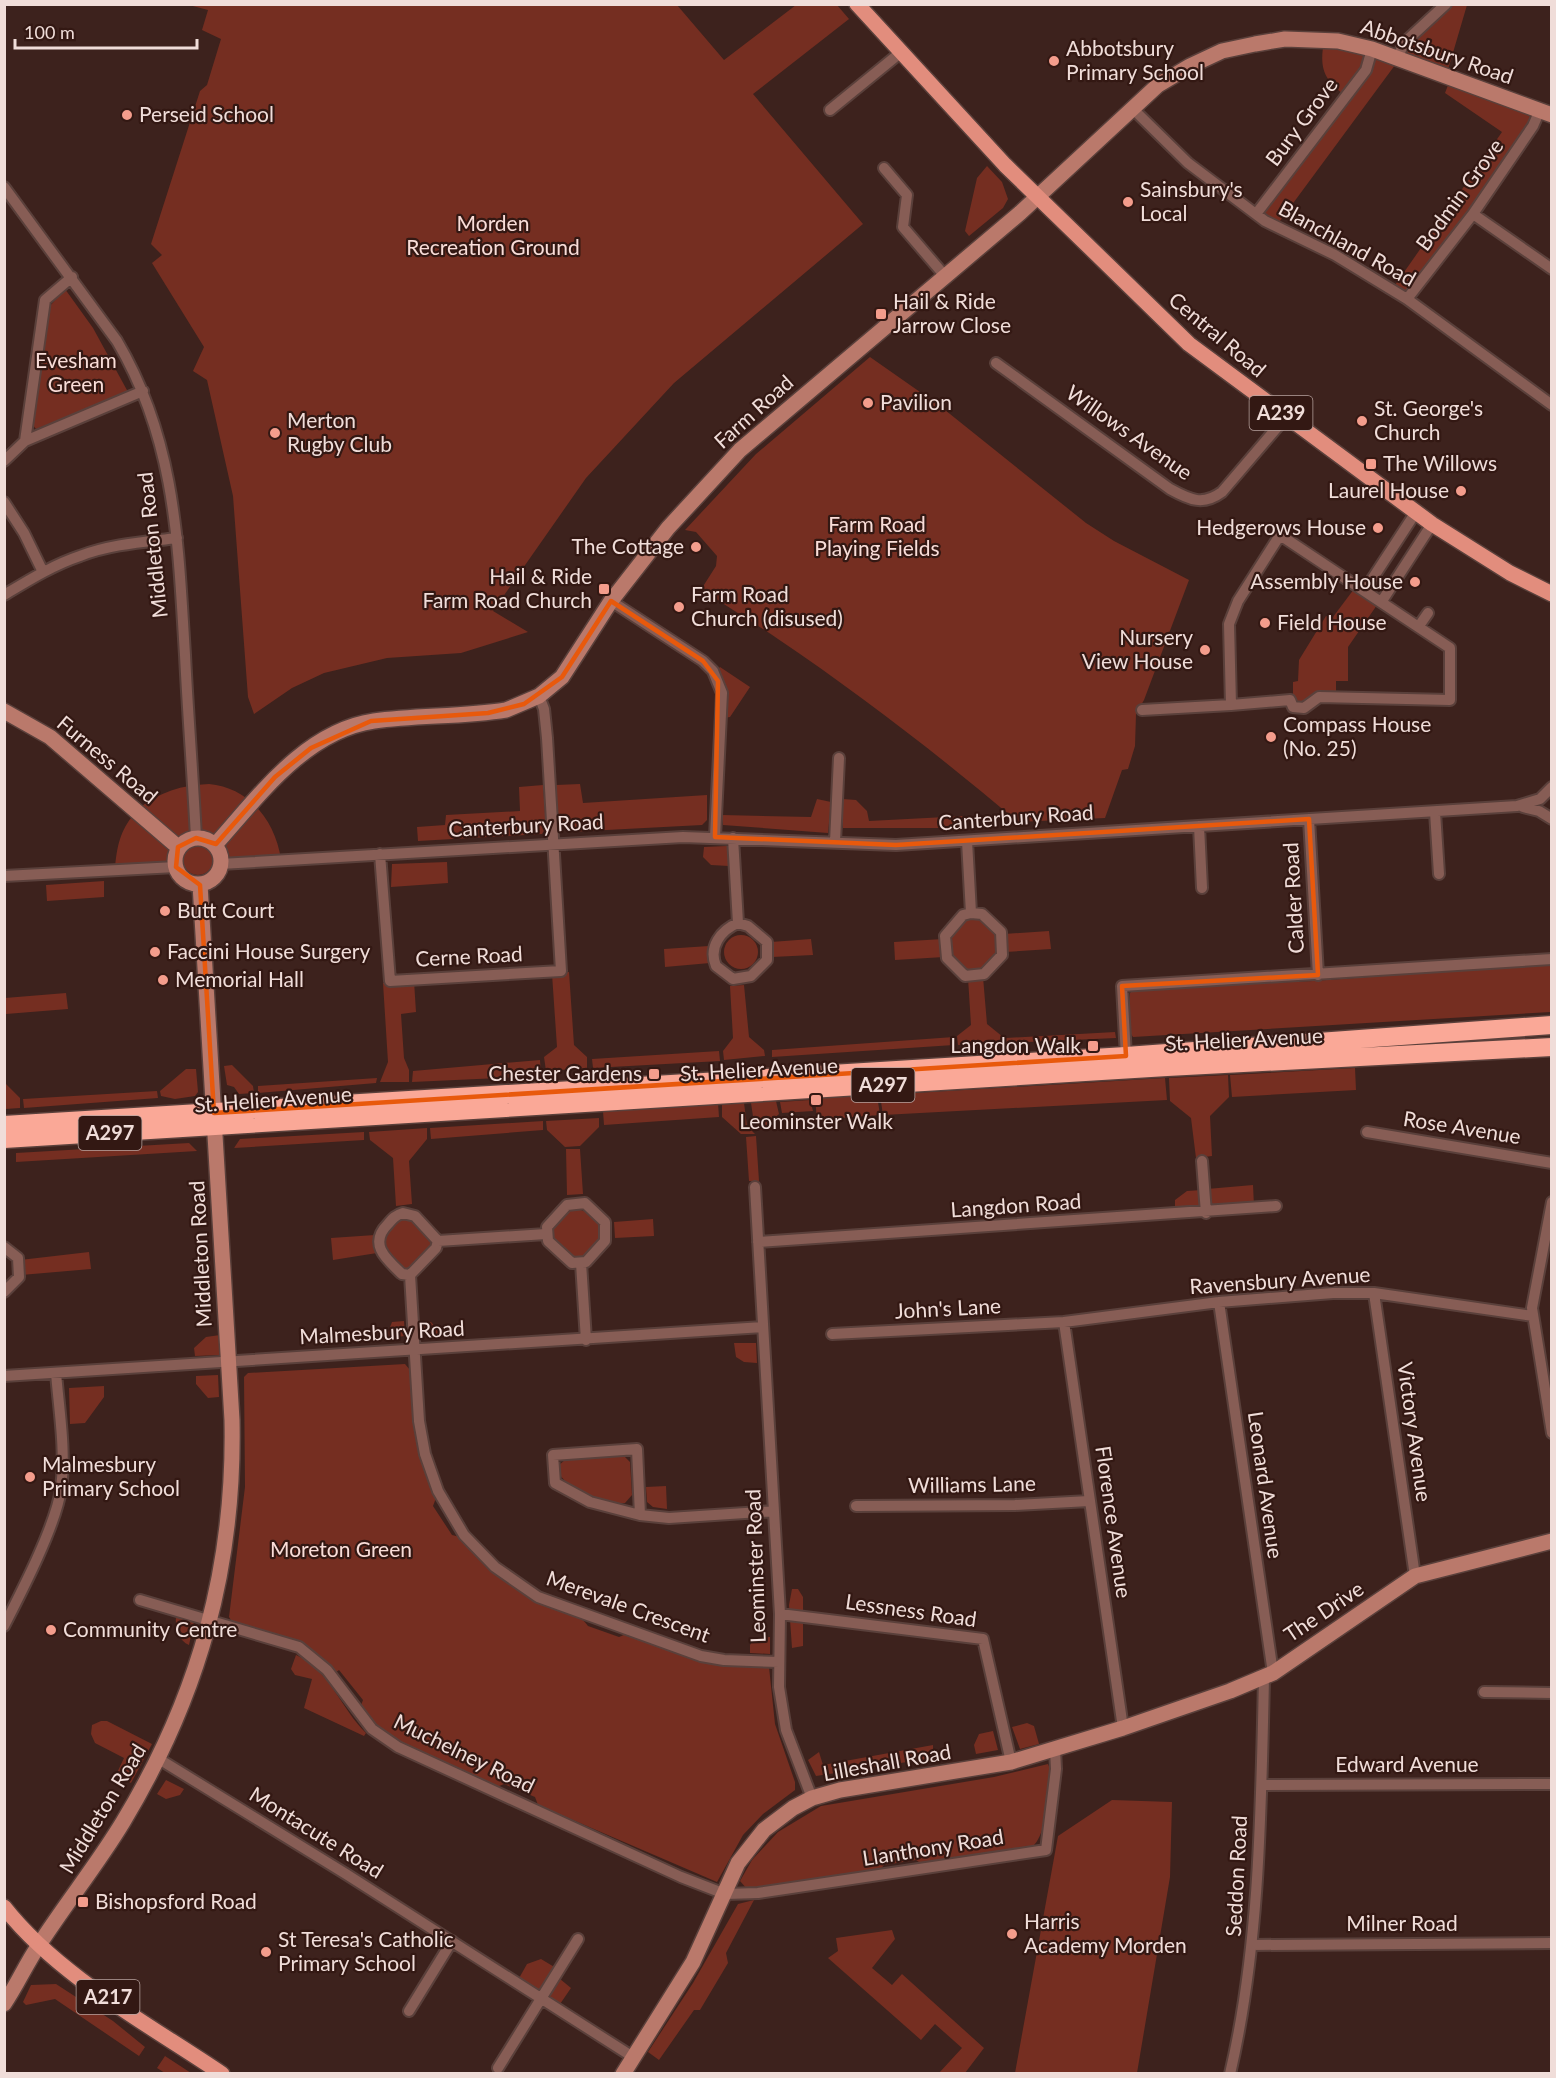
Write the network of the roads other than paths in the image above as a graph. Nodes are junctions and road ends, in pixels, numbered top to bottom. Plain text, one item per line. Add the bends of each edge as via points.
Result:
1 (857, 4) edge
2 (1446, 4) edge
3 (1372, 49) junction
4 (900, 52) junction
5 (1397, 59) junction
6 (1132, 108) junction
7 (830, 110) dead end
8 (1546, 112) edge
9 (884, 168) dead end
10 (4, 187) edge
11 (1038, 198) junction
12 (1256, 214) junction
13 (1473, 214) junction
14 (1551, 269) edge
15 (945, 276) junction
16 (72, 277) junction
17 (1407, 299) junction
18 (996, 363) dead end
19 (143, 391) junction
20 (1551, 405) edge
21 (1286, 417) junction
22 (25, 441) junction
23 (4, 461) edge
24 (4, 502) edge
25 (1416, 512) junction
26 (1432, 524) junction
27 (177, 538) junction
28 (43, 572) junction
29 (1365, 590) junction
30 (1551, 594) edge
31 (4, 595) edge
32 (611, 601) junction
33 (1382, 601) junction
34 (1428, 613) dead end
35 (1422, 627) junction
36 (539, 696) junction
37 (1231, 705) junction
38 (1142, 710) dead end
39 (4, 711) edge
40 (838, 758) dead end
41 (1551, 787) edge
42 (1517, 806) junction
43 (1435, 812) junction
44 (1309, 819) junction
45 (1551, 819) edge
46 (1199, 826) junction
47 (715, 837) junction
48 (196, 838) junction
49 (733, 838) junction
50 (967, 840) junction
51 (835, 842) junction
52 (554, 844) junction
53 (215, 845) junction
54 (178, 847) junction
55 (380, 854) junction
56 (220, 864) junction
57 (176, 867) junction
58 (1439, 874) dead end
59 (4, 876) edge
60 (200, 884) junction
61 (1202, 888) dead end
62 (971, 913) junction
63 (738, 923) junction
64 (1551, 959) edge
65 (1317, 975) junction
66 (1551, 1025) edge
67 (1551, 1047) edge
68 (1126, 1056) junction
69 (214, 1120) junction
70 (4, 1125) edge
71 (1367, 1132) dead end
72 (4, 1139) edge
73 (1202, 1161) dead end
74 (1551, 1163) edge
75 (754, 1187) dead end
76 (1551, 1202) edge
77 (1276, 1206) dead end
78 (1206, 1213) junction
79 (546, 1234) junction
80 (438, 1242) junction
81 (758, 1242) junction
82 (4, 1246) edge
83 (581, 1263) junction
84 (410, 1275) junction
85 (4, 1292) edge
86 (1374, 1293) junction
87 (1219, 1302) junction
88 (1533, 1316) junction
89 (1064, 1322) junction
90 (762, 1327) junction
91 (832, 1334) dead end
92 (586, 1340) junction
93 (414, 1351) junction
94 (229, 1362) junction
95 (56, 1373) junction
96 (4, 1376) edge
97 (1551, 1433) edge
98 (1089, 1501) junction
99 (856, 1506) dead end
100 (774, 1511) junction
101 (640, 1515) junction
102 (1551, 1541) edge
103 (1414, 1576) junction
104 (140, 1600) dead end
105 (780, 1614) junction
106 (211, 1621) junction
107 (4, 1626) edge
108 (779, 1662) junction
109 (1268, 1675) junction
110 (1485, 1692) dead end
111 (1551, 1694) edge
112 (1123, 1728) junction
113 (1055, 1749) junction
114 (159, 1759) junction
115 (1011, 1762) junction
116 (1551, 1784) edge
117 (1262, 1785) junction
118 (812, 1798) junction
119 (725, 1894) junction
120 (4, 1907) edge
121 (578, 1939) dead end
122 (452, 1941) junction
123 (1551, 1943) edge
124 (1252, 1945) junction
125 (39, 1946) junction
126 (542, 1998) junction
127 (4, 2004) edge
128 (409, 2011) dead end
129 (633, 2057) junction
130 (498, 2068) dead end
131 (222, 2073) edge
132 (623, 2073) edge
133 (1230, 2073) edge

1 - 4 main road, Central Road / A239
2 - 5 street via 1404,43
3 - 5 street, Abbotsbury Road
3 - 6 street, Abbotsbury Road via 1311,38 1233,49 1190,66
3 - 12 street, Bury Grove via 1366,70
4 - 7 street
4 - 11 main road, Central Road / A239
5 - 8 street, Abbotsbury Road
6 - 11 street, Abbotsbury Road
6 - 12 street, Blanchland Road via 1188,163
8 - 13 street, Bodmin Grove
9 - 15 street via 907,195 903,227
10 - 16 street, Middleton Road
11 - 15 street, Farm Road
11 - 21 main road, Central Road / A239 via 1189,344
12 - 17 street, Blanchland Road via 1335,255
13 - 14 street
13 - 17 street, Bodmin Grove
15 - 32 street, Farm Road via 740,450 668,528
16 - 19 street, Middleton Road via 117,341
16 - 22 street via 45,300
17 - 20 street, Blanchland Road
18 - 21 street, Willows Avenue via 1189,500 1200,502 1222,492
19 - 22 street
19 - 27 street, Middleton Road via 166,460
21 - 25 main road, Central Road / A239
22 - 23 street
24 - 28 street
25 - 26 main road, Central Road / A239
25 - 29 street
26 - 30 main road, Central Road / A239
26 - 33 street
27 - 28 street via 81,555
27 - 48 street, Middleton Road
28 - 31 street
29 - 33 street
29 - 37 street via 1280,536 1231,618
32 - 36 street, Farm Road via 570,667
32 - 47 street via 703,661 718,681 722,693
33 - 35 street
34 - 35 street
35 - 37 street via 1450,648 1450,700 1319,697 1304,708 1293,707 1290,700
36 - 52 street via 547,738
36 - 53 street, Farm Road via 506,710 371,721 341,732 311,748 275,777
37 - 38 street
39 - 54 street, Furness Road via 50,737
40 - 51 street
41 - 42 street, Canterbury Road via 1540,799
42 - 43 street, Canterbury Road
42 - 45 street via 1539,811
43 - 44 street, Canterbury Road
43 - 58 street
44 - 46 street, Canterbury Road
44 - 65 street, Calder Road
46 - 50 street, Canterbury Road
46 - 61 street
47 - 49 street, Canterbury Road
47 - 52 street, Canterbury Road
48 - 53 street
48 - 54 street
49 - 51 street, Canterbury Road
49 - 63 street
50 - 51 street, Canterbury Road
50 - 62 street
52 - 55 street, Canterbury Road
52 - 55 street, Cerne Road via 561,971 550,972 390,981
53 - 56 street
54 - 57 street
55 - 56 street, Canterbury Road
56 - 60 street via 214,878
57 - 59 street
57 - 60 street via 187,881
60 - 69 street, Middleton Road
62 - 62 street via 982,914 1001,932 1002,955 984,974 965,976 946,958 945,936 963,915
63 - 63 street via 767,942 767,960 751,976 733,979 716,966 713,951 721,934
64 - 65 street
65 - 68 street via 1122,986
66 - 68 highway, St. Helier Avenue / A297
67 - 69 highway, St. Helier Avenue / A297
68 - 69 highway, St. Helier Avenue / A297
69 - 70 highway, St. Helier Avenue
69 - 72 highway, St. Helier Avenue / A297
69 - 94 street, Middleton Road
71 - 74 street, Rose Avenue
73 - 78 street
75 - 81 street
76 - 88 street
77 - 78 street, Langdon Road
78 - 81 street, Langdon Road
79 - 80 street
79 - 83 street via 548,1241 572,1263
79 - 83 street via 547,1227 567,1204 585,1203 604,1222 605,1240
80 - 84 street
80 - 84 street via 423,1223 409,1214 396,1215 384,1227 378,1240 382,1255 402,1274
81 - 90 street
82 - 85 street via 18,1258 19,1277
83 - 92 street
84 - 93 street, Merevale Crescent
86 - 87 street, Ravensbury Avenue
86 - 88 street, Ravensbury Avenue
86 - 103 street, Victory Avenue
87 - 89 street, Ravensbury Avenue
87 - 109 street, Leonard Avenue
88 - 97 street
89 - 91 street, John's Lane
89 - 98 street, Florence Avenue
90 - 92 street, Malmesbury Road
90 - 100 street, Leominster Road
92 - 93 street, Malmesbury Road
93 - 94 street, Malmesbury Road
93 - 108 street, Merevale Crescent via 419,1421 432,1476 464,1536 495,1567 526,1591 554,1605 679,1650 724,1660
94 - 95 street, Malmesbury Road
94 - 106 street, Middleton Road via 230,1504
95 - 96 street, Malmesbury Road
95 - 107 street via 61,1488 51,1521
98 - 99 street, Williams Lane
98 - 112 street, Florence Avenue
100 - 101 street via 669,1518
100 - 105 street, Leominster Road
101 - 101 street via 590,1502 555,1483 552,1455 637,1449
102 - 103 street, The Drive
103 - 109 street, The Drive
104 - 106 street
105 - 108 street, Leominster Road
105 - 115 street, Lessness Road via 983,1639
106 - 114 street, Middleton Road
106 - 119 street, Muchelney Road via 287,1642 308,1653 327,1670 372,1729 398,1747
108 - 118 street, Leominster Road via 786,1730
109 - 112 street, The Drive
109 - 117 street, Seddon Road
110 - 111 street
112 - 113 street, Lilleshall Road
113 - 115 street, Lilleshall Road
113 - 119 street, Llanthony Road via 1046,1850 836,1883
114 - 122 street, Montacute Road
114 - 125 street, Middleton Road via 109,1845
115 - 118 street, Lilleshall Road
116 - 117 street, Edward Avenue
117 - 124 street, Seddon Road
118 - 119 street, Lilleshall Road via 764,1830 738,1863
119 - 129 street, Lilleshall Road via 686,1975
120 - 125 main road, A217
121 - 126 street
122 - 126 street, Montacute Road
122 - 128 street
123 - 124 street, Milner Road
124 - 133 street, Seddon Road via 1241,2029
125 - 127 street, Middleton Road
125 - 131 main road, A217
126 - 129 street, Montacute Road
126 - 130 street
129 - 132 street, Lilleshall Road

